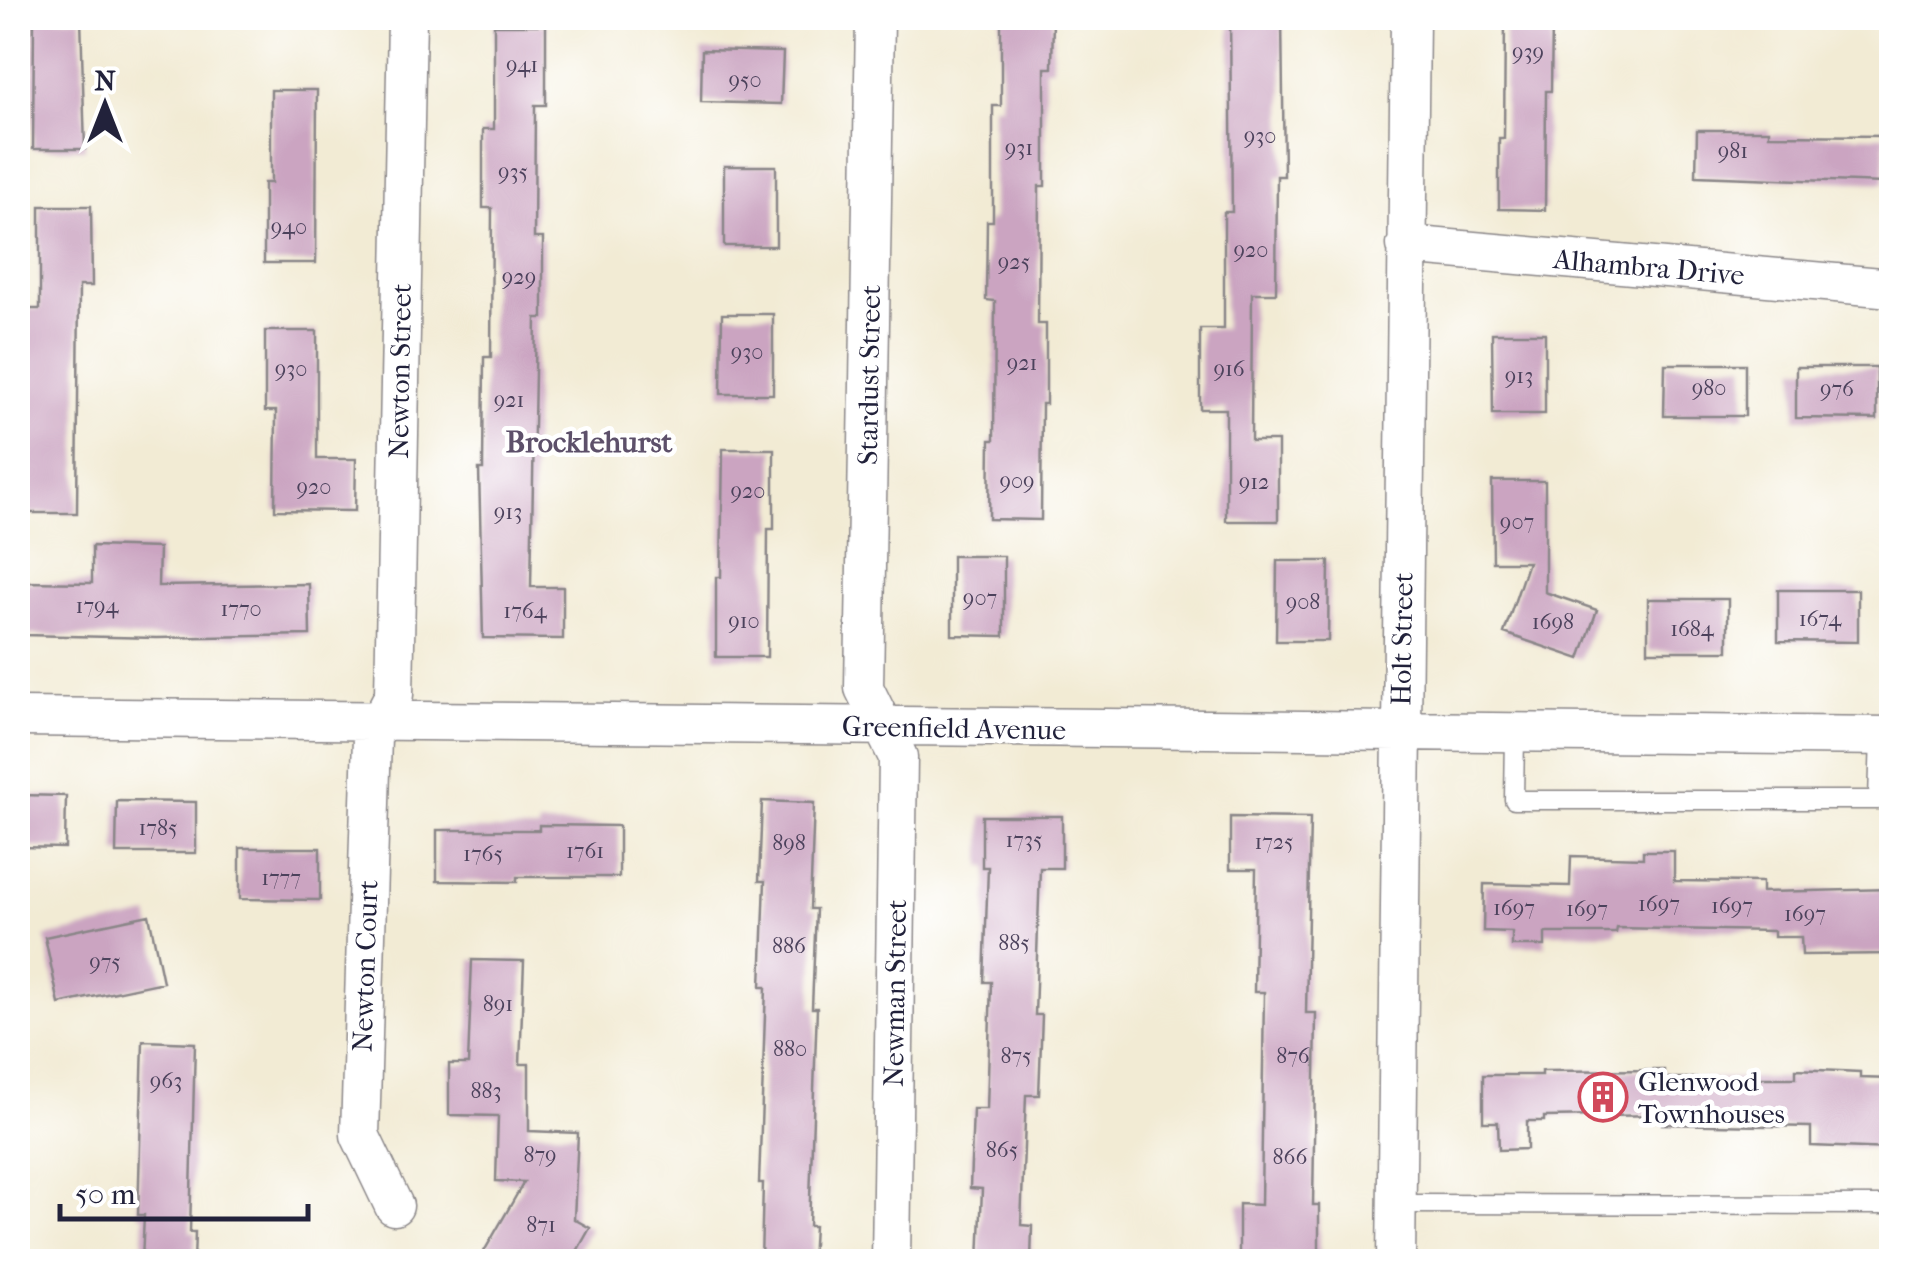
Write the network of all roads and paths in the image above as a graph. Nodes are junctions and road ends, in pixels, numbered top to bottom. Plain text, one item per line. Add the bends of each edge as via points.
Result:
1 (406, 18) edge
2 (875, 18) edge
3 (1410, 18) edge
4 (1406, 245) junction
5 (1892, 288) edge
6 (18, 718) edge
7 (380, 721) junction
8 (884, 728) junction
9 (1401, 732) junction
10 (1516, 734) junction
11 (1886, 736) edge
12 (1396, 1204) junction
13 (1892, 1205) edge
14 (394, 1206) dead end
15 (892, 1262) edge
16 (1396, 1262) edge

1 - 7 street, Newton Street via 394,695
2 - 8 street, Stardust Street via 864,688
3 - 4 street, Holt Street
4 - 5 street, Alhambra Drive
4 - 9 street, Holt Street
6 - 7 street, Greenfield Avenue
7 - 8 street, Greenfield Avenue
7 - 14 street, Newton Court via 372,737 360,1135
8 - 9 street, Greenfield Avenue
8 - 15 street, Newman Street via 898,757
9 - 10 street, Greenfield Avenue
9 - 12 street, Holt Street
10 - 11 street, Greenfield Avenue
10 - 11 lane via 1514,800 1878,800
12 - 13 lane
12 - 16 street, Holt Street

